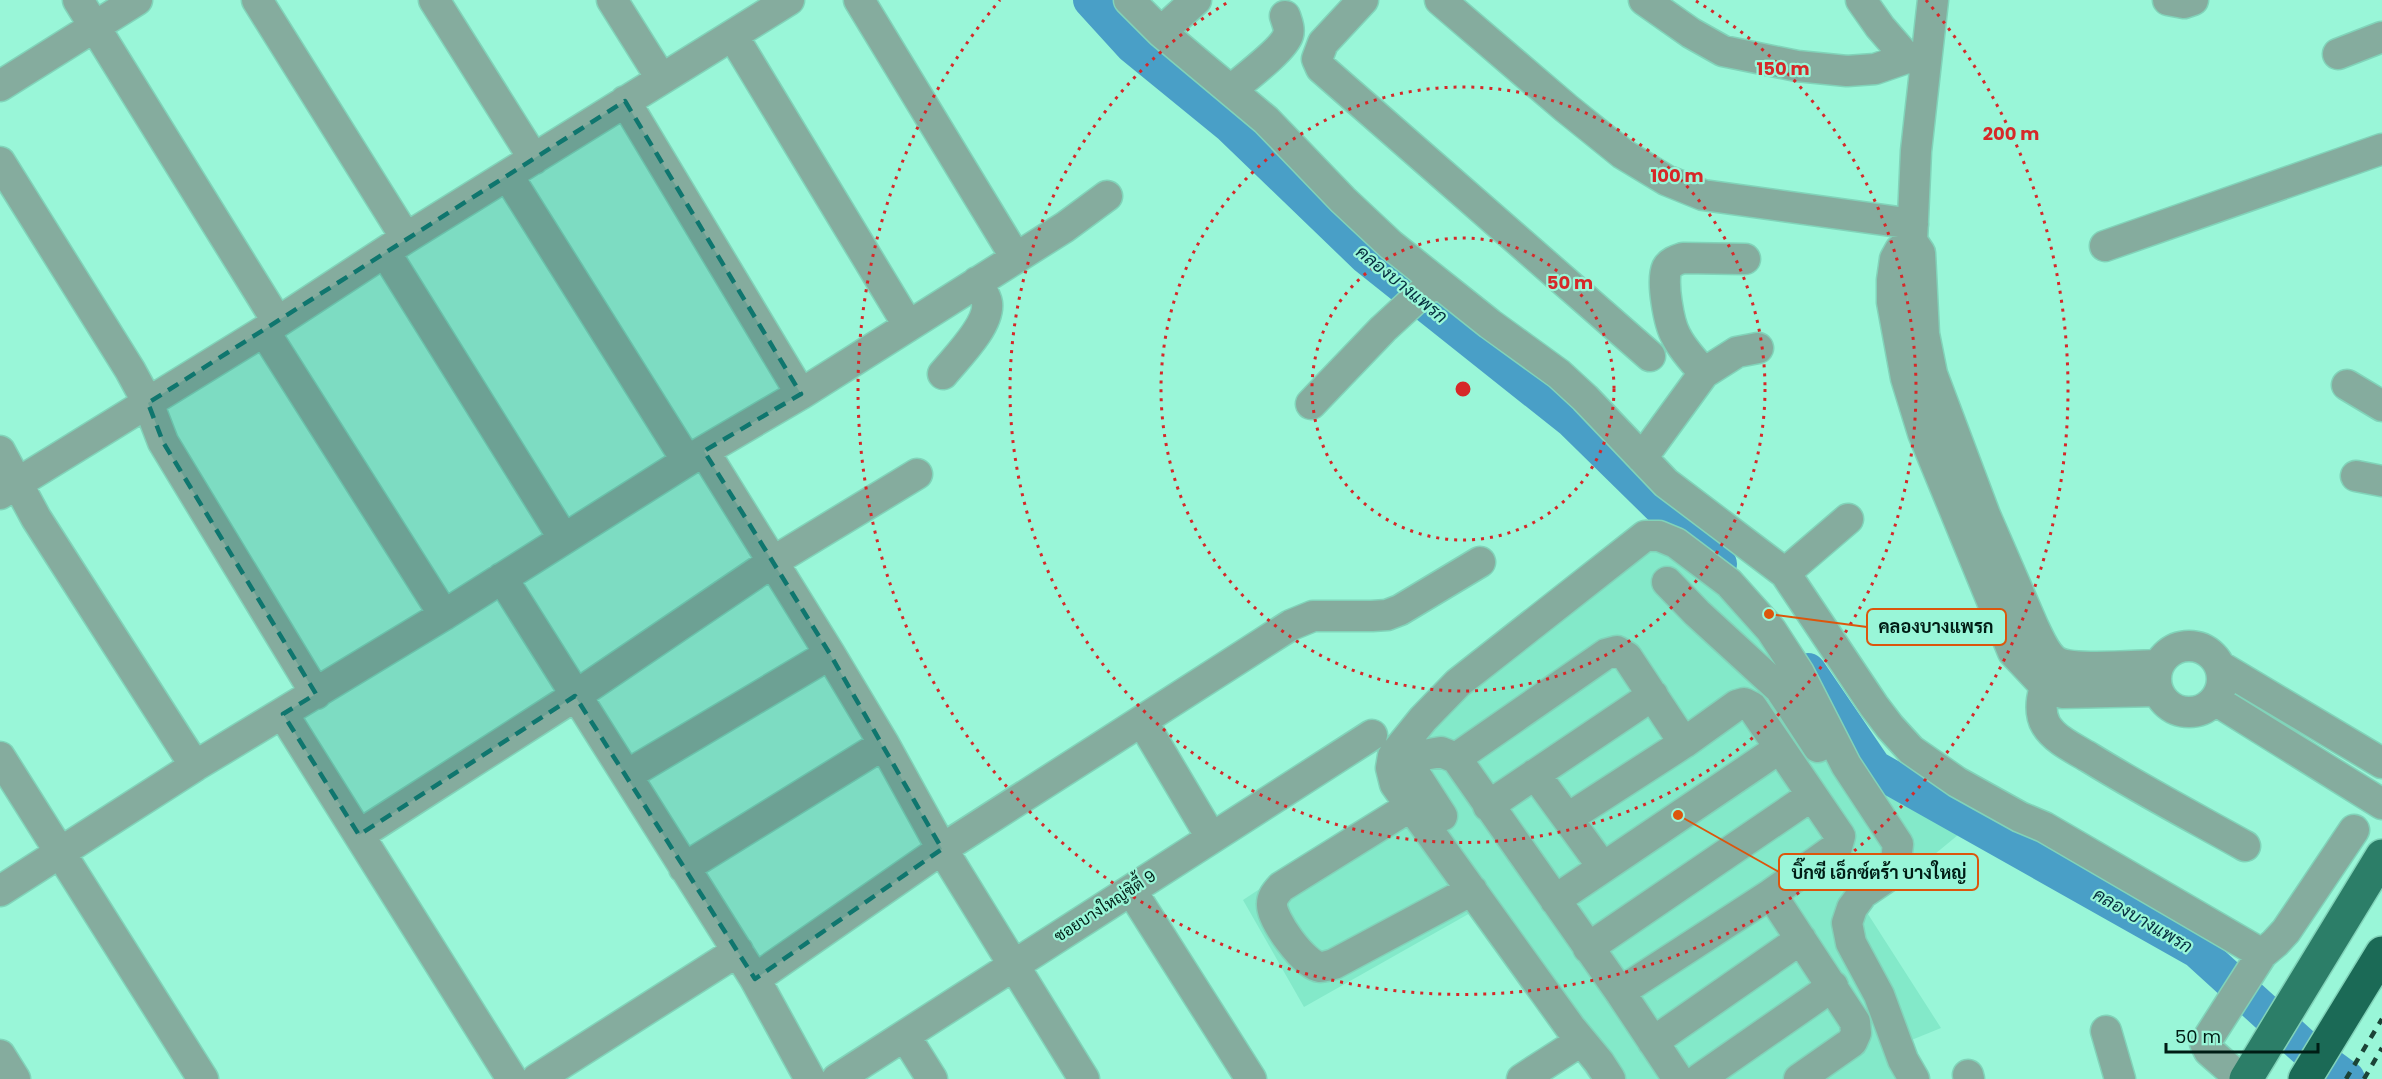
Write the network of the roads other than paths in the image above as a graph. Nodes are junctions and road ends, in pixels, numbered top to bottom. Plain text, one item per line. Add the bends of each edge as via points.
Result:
1 (78, 0) edge
2 (137, 0) edge
3 (257, 0) edge
4 (434, 0) edge
5 (612, 0) edge
6 (789, 0) edge
7 (858, 0) edge
8 (1129, 0) edge
9 (1196, 0) edge
10 (1363, 0) edge
11 (1440, 0) edge
12 (1644, 0) edge
13 (1861, 0) edge
14 (1934, 0) edge
15 (2168, 0) edge
16 (2193, 0) edge
17 (1285, 16) dead end
18 (94, 26) junction
19 (1161, 32) junction
20 (733, 36) junction
21 (2382, 37) edge
22 (2338, 54) dead end
23 (1917, 59) junction
24 (661, 78) junction
25 (0, 86) edge
26 (1232, 90) junction
27 (625, 101) junction
28 (2382, 149) edge
29 (534, 159) junction
30 (0, 162) edge
31 (508, 176) junction
32 (1107, 196) dead end
33 (1912, 233) junction
34 (396, 245) junction
35 (2105, 246) dead end
36 (1016, 258) junction
37 (1745, 259) dead end
38 (977, 282) junction
39 (1430, 285) junction
40 (908, 325) junction
41 (271, 326) junction
42 (1758, 348) dead end
43 (1650, 356) dead end
44 (1704, 373) junction
45 (943, 374) dead end
46 (2347, 385) dead end
47 (801, 394) junction
48 (148, 403) junction
49 (1311, 404) dead end
50 (2382, 406) edge
51 (0, 451) edge
52 (696, 456) junction
53 (1642, 458) junction
54 (917, 474) dead end
55 (9, 488) edge
56 (1848, 519) dead end
57 (564, 539) junction
58 (774, 561) junction
59 (1480, 562) dead end
60 (1785, 573) junction
61 (502, 578) junction
62 (1667, 582) dead end
63 (444, 615) junction
64 (830, 654) junction
65 (2221, 667) junction
66 (2049, 673) junction
67 (2158, 678) junction
68 (316, 694) junction
69 (1653, 694) junction
70 (575, 696) junction
71 (2215, 700) junction
72 (283, 714) junction
73 (1142, 721) junction
74 (1372, 735) dead end
75 (1684, 742) junction
76 (884, 744) junction
77 (1780, 748) junction
78 (0, 757) edge
79 (1456, 758) junction
80 (2382, 763) edge
81 (195, 766) junction
82 (1535, 774) junction
83 (627, 775) junction
84 (1812, 795) junction
85 (2382, 804) edge
86 (1411, 806) junction
87 (1488, 806) junction
88 (1874, 806) junction
89 (1568, 818) junction
90 (2354, 830) dead end
91 (359, 835) junction
92 (1211, 837) junction
93 (2245, 846) dead end
94 (942, 849) junction
95 (59, 853) junction
96 (2382, 856) edge
97 (1602, 866) junction
98 (684, 868) junction
99 (1131, 890) junction
100 (1472, 890) junction
101 (0, 891) edge
102 (1771, 894) junction
103 (1555, 900) junction
104 (1801, 939) junction
105 (1588, 948) junction
106 (738, 951) junction
107 (2382, 953) edge
108 (2258, 958) junction
109 (1012, 966) junction
110 (755, 980) junction
111 (1833, 986) junction
112 (1620, 992) junction
113 (2106, 1031) dead end
114 (1575, 1034) junction
115 (905, 1036) junction
116 (1653, 1042) junction
117 (0, 1055) edge
118 (2247, 1075) edge
119 (15, 1079) edge
120 (203, 1079) edge
121 (512, 1079) edge
122 (537, 1079) edge
123 (810, 1079) edge
124 (837, 1079) edge
125 (932, 1079) edge
126 (1084, 1079) edge
127 (1251, 1079) edge
128 (1522, 1079) edge
129 (1610, 1079) edge
130 (1678, 1079) edge
131 (1699, 1079) edge
132 (1799, 1079) edge
133 (1914, 1079) edge
134 (2120, 1079) edge
135 (2305, 1079) edge

1 - 18 street
2 - 18 street
3 - 34 street
4 - 29 street
5 - 24 street
6 - 20 street
7 - 36 street
8 - 19 street
9 - 19 street
10 - 43 street via 1323,43 1317,59 1321,68
11 - 33 street via 1623,154 1666,180 1703,195
12 - 23 street via 1723,51 1797,66 1847,71
13 - 23 street via 1880,27
14 - 23 street
15 - 16 street
17 - 26 street via 1288,36 1281,46
18 - 25 street
18 - 41 street
19 - 26 street
20 - 24 street
20 - 40 street
21 - 22 street
23 - 33 street
24 - 27 street
26 - 39 street
27 - 29 street
27 - 47 street
28 - 35 street
29 - 31 street
30 - 48 street
31 - 34 street
31 - 52 street
32 - 36 street
33 - 66 street via 1920,252 1924,334 1932,374
34 - 41 street
34 - 57 street
36 - 38 street
37 - 44 street via 1683,258 1667,268 1669,319 1676,338
38 - 40 street
38 - 45 street via 987,312 981,326
39 - 49 street
39 - 53 street via 1559,374
40 - 47 street
41 - 48 street
41 - 63 street
42 - 44 street via 1737,352
44 - 53 street
46 - 50 street
47 - 52 street
48 - 55 street
48 - 68 street via 163,442
51 - 55 street
52 - 57 street
52 - 58 street
53 - 60 street via 1688,500
54 - 58 street
55 - 81 street via 36,518
56 - 60 street
57 - 61 street
58 - 64 street
58 - 70 street
59 - 73 street via 1387,615 1313,616 1291,625
60 - 108 street via 1874,706 1911,750 1957,782 2044,826
61 - 63 street
61 - 70 street
62 - 88 street via 1780,689 1842,779
63 - 68 street
64 - 76 street
64 - 83 street
65 - 67 street via 2211,653 2195,646 2177,647 2163,657
65 - 71 street via 2223,684
65 - 80 street
66 - 67 street via 2087,668
66 - 93 street via 2041,710 2046,726 2060,740
67 - 71 street via 2168,705 2184,712 2201,710
68 - 72 street
69 - 75 street
69 - 79 street via 1628,657 1617,651 1606,654
69 - 82 street
70 - 83 street
70 - 91 street
71 - 85 street
72 - 81 street
72 - 91 street
73 - 92 street
73 - 94 street
74 - 92 street, ซอยบางใหญ่ซิตี้ 9
75 - 77 street via 1744,703 1752,707
75 - 89 street
76 - 94 street
76 - 98 street
77 - 84 street
77 - 97 street
78 - 95 street
79 - 87 street
79 - 114 street via 1441,752 1418,756 1413,771 1564,999
81 - 95 street
82 - 87 street
82 - 89 street
83 - 98 street
84 - 102 street via 1840,841
84 - 105 street
86 - 88 street via 1395,784 1391,768 1393,756 1423,719 1471,672 1645,536 1659,536 1676,543 1729,583 1771,630 1799,673 1846,765
86 - 100 street
86 - 100 street via 1281,887 1273,896 1272,907 1288,939 1319,967 1334,964
87 - 103 street
88 - 133 street via 1898,844 1896,861 1891,874 1863,893 1847,923 1851,943 1879,995
89 - 97 street
90 - 108 street via 2286,931
91 - 121 street
92 - 99 street, ซอยบางใหญ่ซิตี้ 9
94 - 109 street
94 - 110 street
95 - 101 street
95 - 120 street
96 - 118 main road
97 - 103 street
98 - 106 street
99 - 109 street, ซอยบางใหญ่ซิตี้ 9
99 - 127 street
100 - 114 street
102 - 104 street
102 - 112 street
103 - 105 street
104 - 111 street
104 - 116 street
105 - 112 street
106 - 110 street
106 - 122 street
107 - 135 highway
108 - 118 street via 2205,1043 2209,1052
109 - 115 street, ซอยบางใหญ่ซิตี้ 9
109 - 126 street
110 - 123 street
111 - 131 street
111 - 132 street via 1855,1022 1856,1033 1852,1042
112 - 116 street
113 - 134 street
114 - 128 street
114 - 129 street
115 - 124 street, ซอยบางใหญ่ซิตี้ 9
115 - 125 street
116 - 130 street
117 - 119 street

